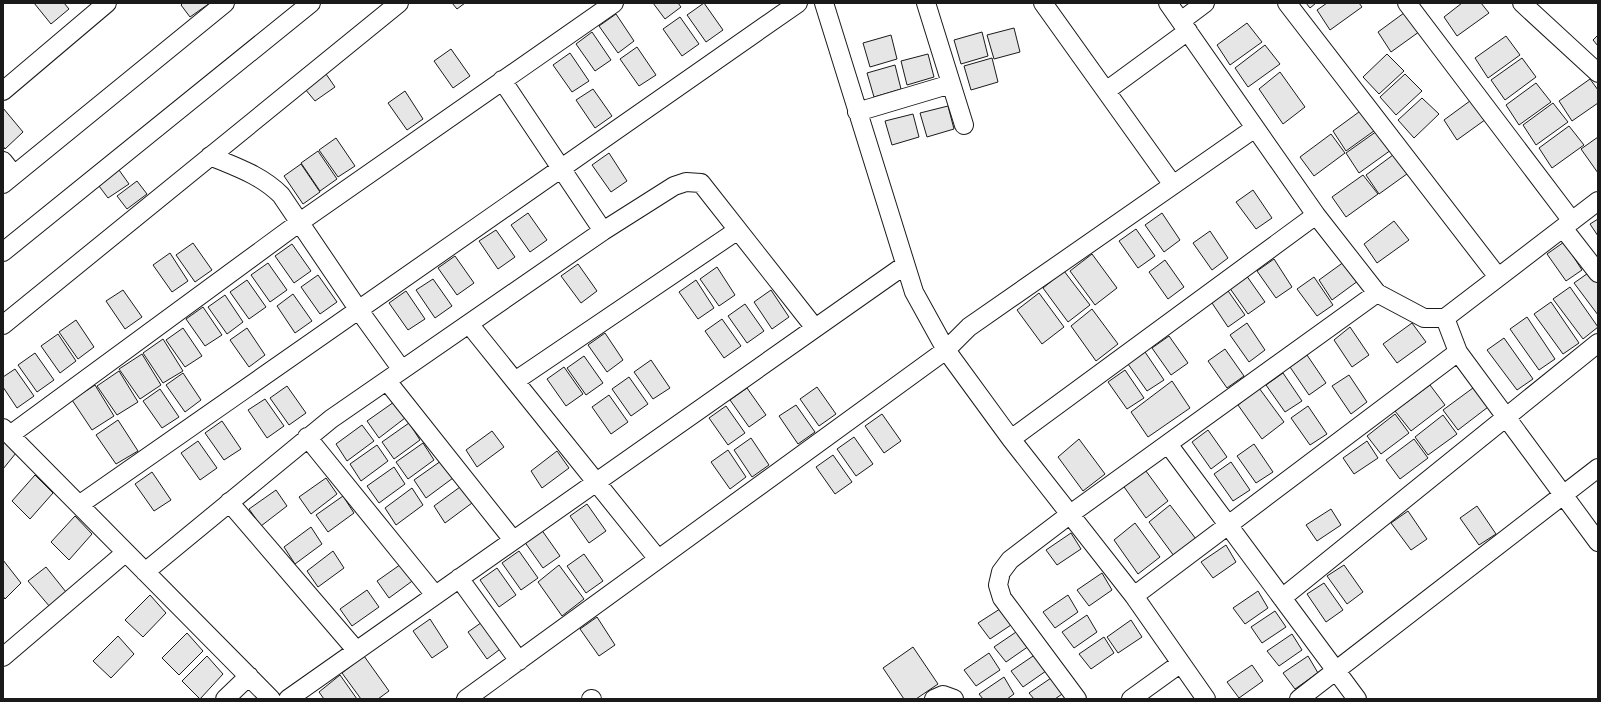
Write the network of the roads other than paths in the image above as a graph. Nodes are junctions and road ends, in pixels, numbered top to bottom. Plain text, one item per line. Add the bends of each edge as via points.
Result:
1 (107, 3) edge
2 (225, 3) edge
3 (311, 3) edge
4 (399, 3) edge
5 (614, 3) edge
6 (798, 3) edge
7 (824, 3) edge
8 (926, 3) edge
9 (1043, 3) edge
10 (1168, 3) edge
11 (1205, 3) edge
12 (1287, 3) edge
13 (1407, 3) edge
14 (1522, 3) edge
15 (1185, 26) junction
16 (1598, 72) edge
17 (502, 80) junction
18 (951, 84) junction
19 (3, 91) edge
20 (1106, 91) junction
21 (857, 112) junction
22 (964, 125) dead end
23 (1255, 128) junction
24 (210, 156) junction
25 (3, 161) edge
26 (561, 167) junction
27 (9, 180) edge
28 (1173, 185) junction
29 (1598, 202) edge
30 (1316, 215) junction
31 (300, 222) junction
32 (1568, 224) junction
33 (738, 230) junction
34 (603, 232) junction
35 (3, 252) edge
36 (905, 265) junction
37 (1598, 273) edge
38 (1498, 276) junction
39 (1377, 293) junction
40 (358, 309) junction
41 (1445, 318) junction
42 (469, 324) junction
43 (3, 325) edge
44 (815, 328) junction
45 (1598, 343) edge
46 (946, 350) junction
47 (1458, 352) junction
48 (402, 370) junction
49 (387, 381) junction
50 (515, 381) junction
51 (1506, 417) junction
52 (6, 432) edge
53 (308, 437) junction
54 (1011, 439) junction
55 (1168, 444) junction
56 (1598, 468) edge
57 (596, 482) junction
58 (1564, 494) junction
59 (229, 502) junction
60 (79, 505) junction
61 (1069, 515) junction
62 (1229, 525) junction
63 (513, 540) junction
64 (1598, 542) edge
65 (126, 553) junction
66 (658, 559) junction
67 (145, 572) junction
68 (459, 578) junction
69 (435, 595) junction
70 (1134, 596) junction
71 (1282, 598) junction
72 (356, 650) junction
73 (3, 656) edge
74 (519, 661) junction
75 (1181, 664) junction
76 (1336, 671) junction
77 (248, 676) junction
78 (225, 699) edge
79 (271, 699) edge
80 (288, 699) edge
81 (466, 699) edge
82 (934, 699) edge
83 (954, 699) edge
84 (1077, 699) edge
85 (1131, 699) edge
86 (1206, 699) edge
87 (1299, 699) edge
88 (1357, 699) edge

1 - 19 street
2 - 27 street
3 - 35 street
4 - 24 street
5 - 17 street
6 - 26 street
7 - 21 street
8 - 18 street
9 - 20 street
10 - 15 street
11 - 15 street
12 - 38 street
13 - 32 street
14 - 16 street
15 - 20 street
15 - 23 street
17 - 26 street
17 - 31 street
18 - 21 street
18 - 22 street
20 - 28 street
21 - 36 street
23 - 28 street
23 - 30 street
24 - 31 street via 256,175 270,184 281,194
24 - 43 street
25 - 27 street
26 - 34 street
26 - 40 street
28 - 46 street via 969,327
29 - 32 street
30 - 39 street
30 - 54 street
31 - 40 street
31 - 52 street
32 - 37 street
32 - 38 street
33 - 34 street via 701,183 686,182 674,186
33 - 44 street
33 - 50 street
34 - 42 street
36 - 44 street
36 - 46 street via 914,292
38 - 41 street
39 - 41 street via 1424,318
39 - 55 street
40 - 48 street
40 - 60 street
41 - 47 street
42 - 48 street
42 - 50 street
44 - 57 street
45 - 51 street
46 - 54 street
46 - 66 street
47 - 51 street
47 - 62 street
48 - 49 street
49 - 53 street
49 - 63 street
50 - 57 street
51 - 58 street
51 - 71 street
52 - 60 street
53 - 59 street
53 - 69 street
54 - 61 street
55 - 61 street
55 - 62 street
56 - 58 street
57 - 63 street
57 - 66 street
58 - 64 street
58 - 76 street
59 - 67 street
59 - 72 street
60 - 65 street
61 - 70 street
61 - 84 street via 1010,560 1001,572 998,585 1002,598
62 - 70 street
62 - 71 street
63 - 68 street
65 - 67 street
65 - 73 street
66 - 74 street
67 - 77 street
68 - 69 street
68 - 74 street
69 - 72 street
70 - 75 street
71 - 76 street
72 - 80 street
74 - 81 street
75 - 85 street
75 - 86 street
76 - 87 street
76 - 88 street
77 - 78 street
77 - 79 street
82 - 83 street via 943,695

